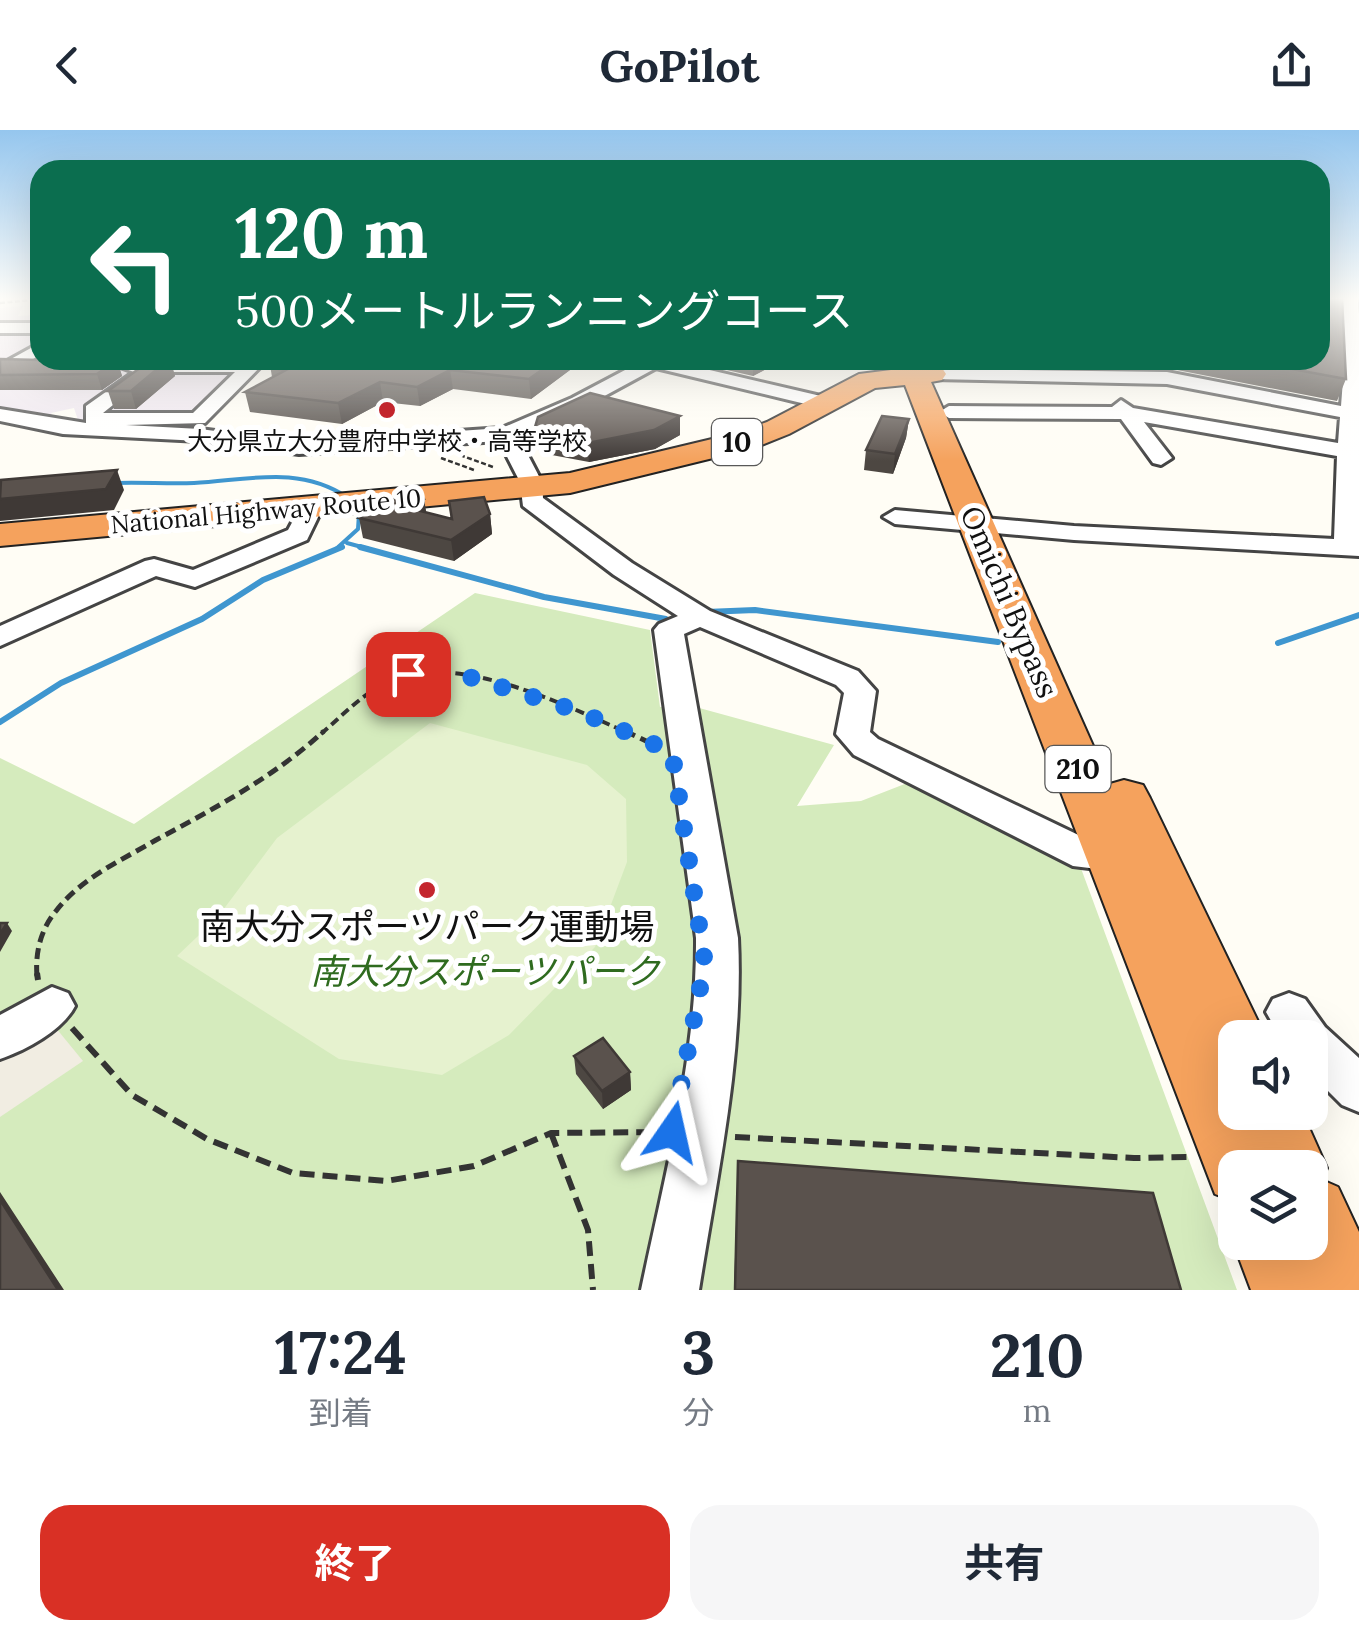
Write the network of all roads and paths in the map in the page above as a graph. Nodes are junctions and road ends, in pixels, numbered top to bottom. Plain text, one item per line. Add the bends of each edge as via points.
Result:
1 (30, 353) edge
2 (1357, 355) edge
3 (3, 365) edge
4 (30, 366) edge
5 (149, 370) edge
6 (248, 370) edge
7 (264, 370) edge
8 (638, 370) edge
9 (693, 370) edge
10 (1048, 370) edge
11 (1098, 370) edge
12 (1123, 370) edge
13 (1176, 374) edge
14 (924, 375) edge
15 (1219, 377) dead end
16 (0, 398) edge
17 (108, 400) junction
18 (818, 401) junction
19 (74, 403) dead end
20 (1128, 413) junction
21 (1354, 414) edge
22 (0, 415) edge
23 (72, 428) junction
24 (506, 434) junction
25 (200, 435) junction
26 (372, 446) junction
27 (1355, 452) edge
28 (452, 453) dead end
29 (423, 454) joint
30 (1162, 458) dead end
31 (496, 468) dead end
32 (479, 472) dead end
33 (532, 487) junction
34 (316, 508) junction
35 (896, 517) dead end
36 (989, 527) junction
37 (0, 535) edge
38 (1353, 548) edge
39 (700, 617) junction
40 (0, 637) edge
41 (672, 752) dead end
42 (1114, 857) junction
43 (52, 1006) junction
44 (1223, 1020) edge
45 (0, 1038) edge
46 (1328, 1057) edge
47 (1359, 1090) edge
48 (551, 1133) junction
49 (700, 1134) junction
50 (1218, 1151) edge
51 (1218, 1162) edge
52 (1328, 1255) edge
53 (1280, 1260) edge
54 (592, 1290) edge
55 (670, 1290) edge
56 (1293, 1290) edge
57 (1344, 1290) edge

1 - 3 street
2 - 21 street
3 - 4 street
5 - 17 street
6 - 17 street via 194,420 93,419 92,410
7 - 25 street
8 - 24 street
9 - 18 street
10 - 14 street
11 - 20 street
12 - 13 street
13 - 15 street
13 - 21 street
14 - 18 highway, National Highway Route 10 / 10 via 866,376
14 - 20 street
14 - 33 highway, National Highway Route 10 / 10 via 869,380 742,441 620,474
14 - 36 highway, Omichi Bypass / 210
16 - 23 street via 57,407
17 - 19 street
18 - 33 highway, National Highway Route 10 / 10 via 732,436
20 - 27 street
20 - 30 street
21 - 27 street
22 - 23 street
23 - 25 street
24 - 26 street
24 - 33 street
25 - 26 street via 299,448
26 - 29 street
27 - 38 street via 1346,482
28 - 31 path
29 - 32 path
33 - 34 highway, National Highway Route 10 / 10
33 - 39 street via 531,501
34 - 37 highway, National Highway Route 10 / 10
34 - 40 street via 298,535 240,561 195,579 154,567
35 - 36 street
36 - 38 street
36 - 42 highway, Omichi Bypass / 210
36 - 44 highway, Omichi Bypass / 210
39 - 42 street via 846,678 860,691 854,734 866,747 1087,856
39 - 49 street via 668,630 717,938
41 - 43 path via 578,711 447,670 408,674 368,694 238,794 92,876 48,922 35,967
42 - 50 highway, Omichi Bypass / 210
43 - 45 street
43 - 48 path via 132,1095 207,1139 294,1173 386,1181 474,1166
46 - 47 street
48 - 49 path
48 - 54 path via 580,1209 594,1265
49 - 51 path
49 - 55 street
52 - 57 highway
53 - 56 highway

